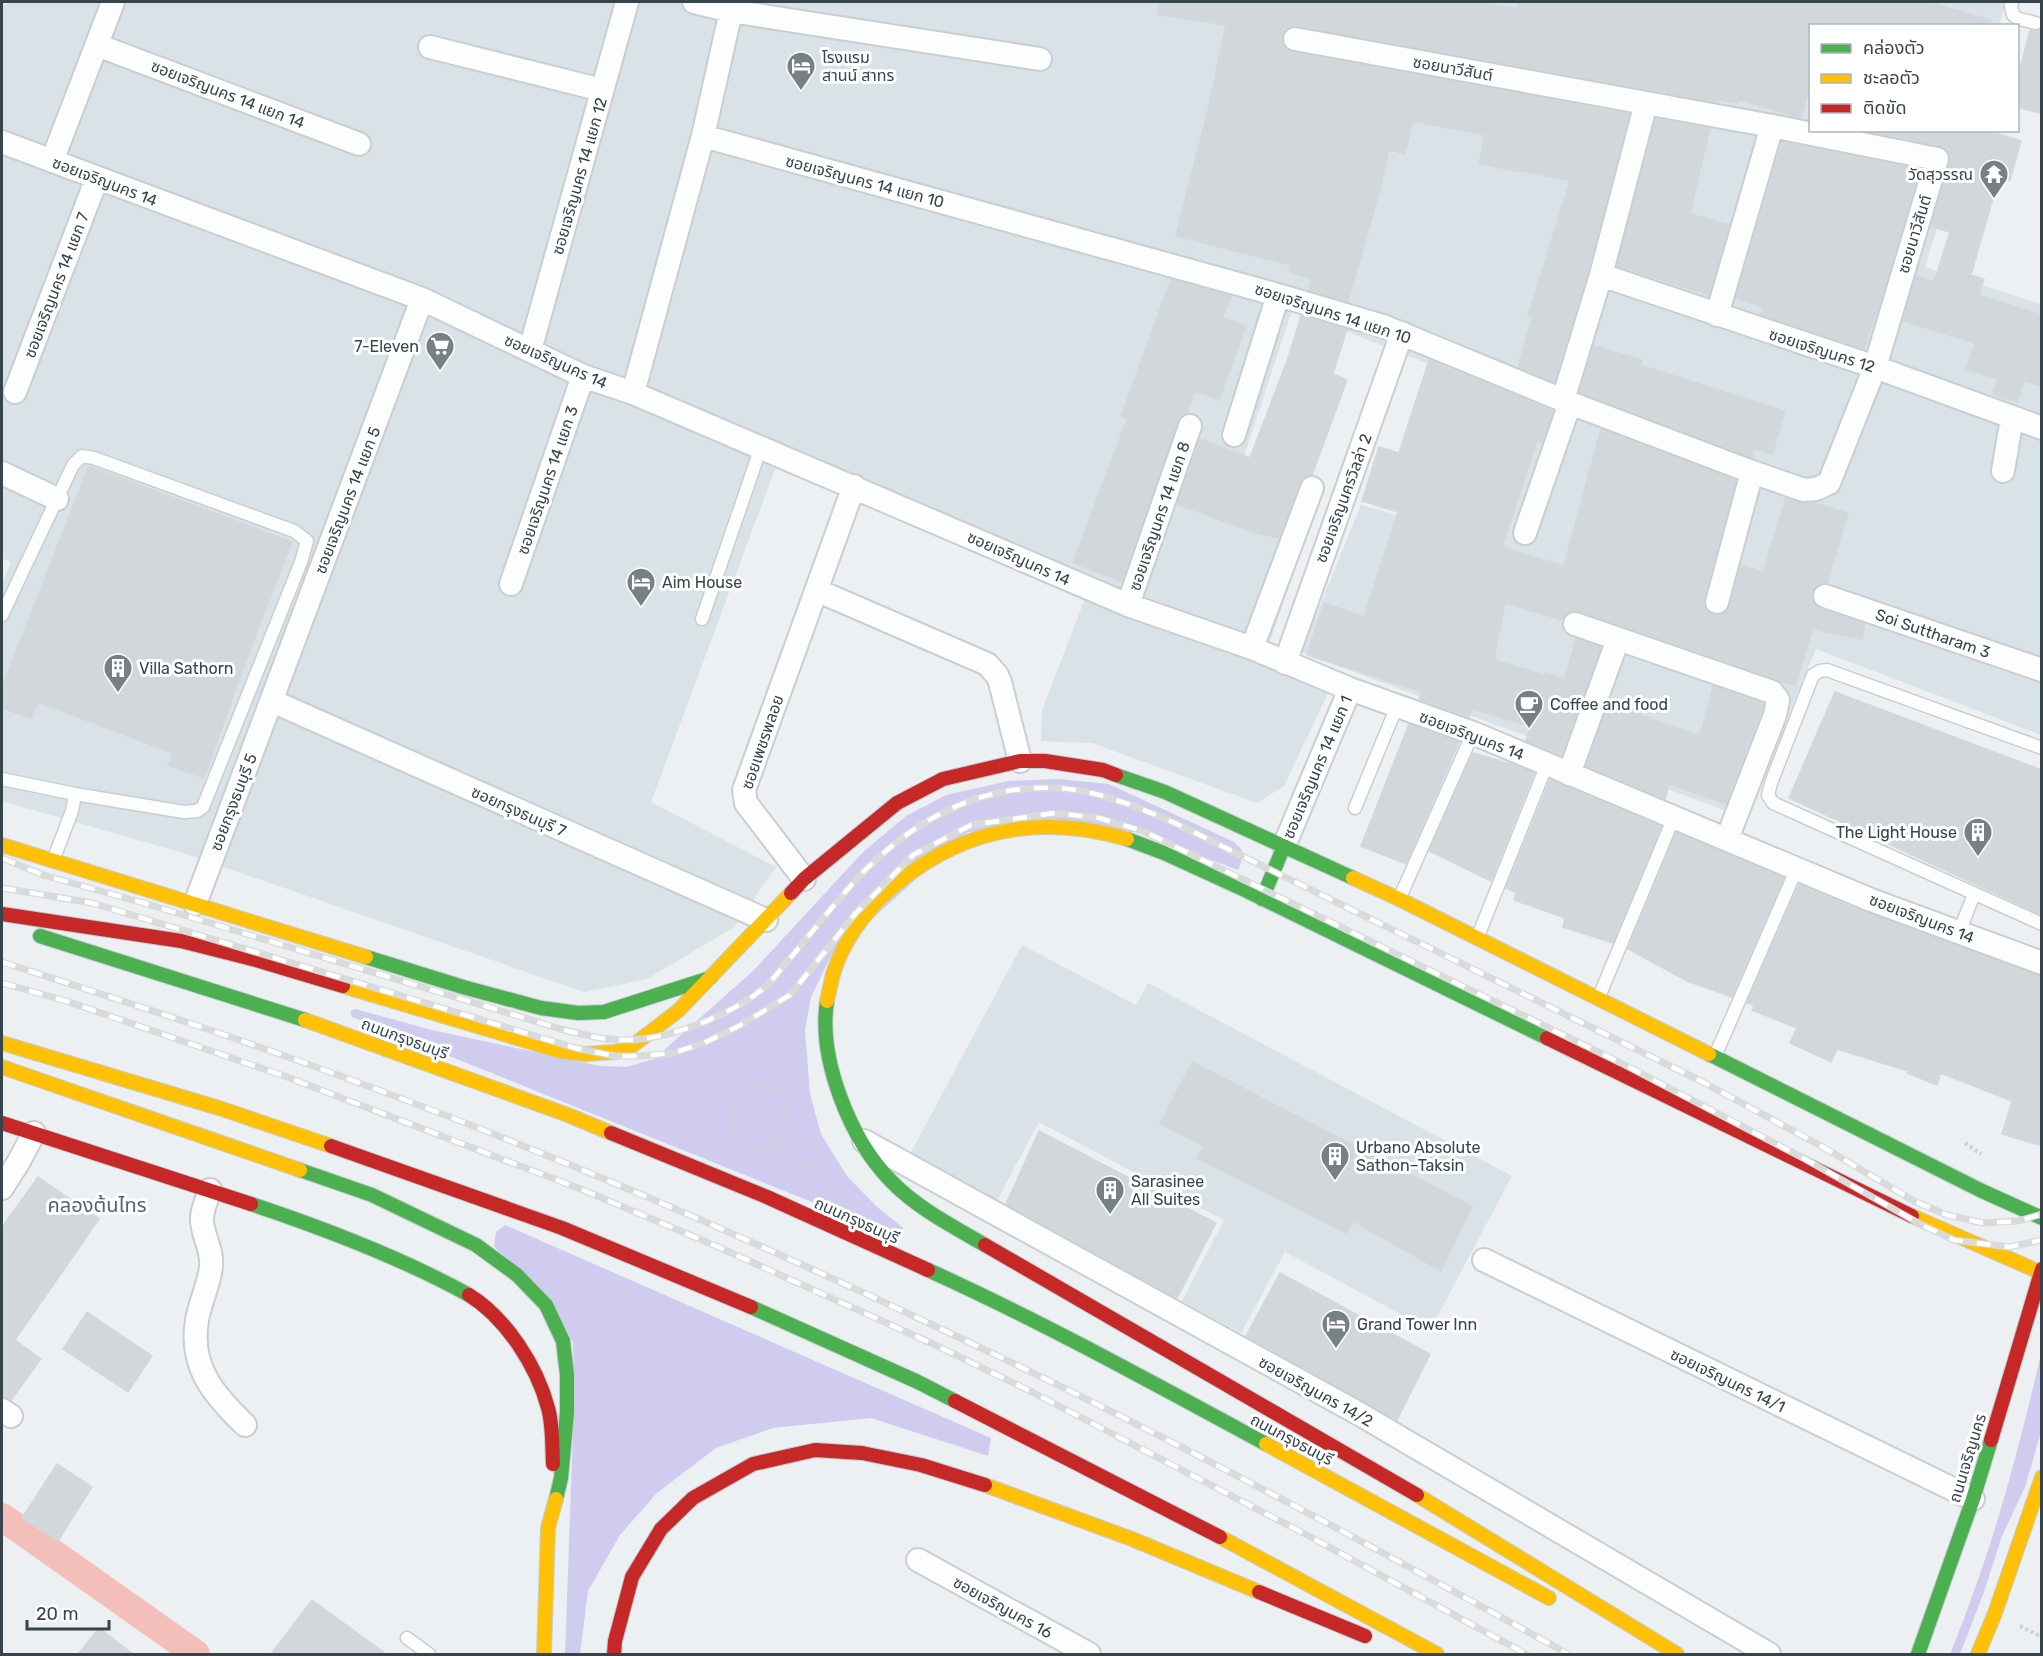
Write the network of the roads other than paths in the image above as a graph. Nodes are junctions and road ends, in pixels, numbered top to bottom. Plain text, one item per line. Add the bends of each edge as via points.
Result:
1 (113, 2) edge
2 (627, 2) edge
3 (694, 2) edge
4 (2012, 2) edge
5 (731, 11) junction
6 (2036, 23) dead end
7 (1295, 39) dead end
8 (97, 45) junction
9 (430, 47) dead end
10 (1040, 59) dead end
11 (602, 90) junction
12 (1646, 103) junction
13 (1772, 126) junction
14 (703, 136) junction
15 (2, 142) edge
16 (359, 144) dead end
17 (52, 161) junction
18 (97, 178) junction
19 (1601, 275) junction
20 (1278, 295) junction
21 (422, 299) junction
22 (1717, 315) junction
23 (1402, 333) junction
24 (530, 350) junction
25 (1875, 367) junction
26 (584, 376) junction
27 (15, 392) dead end
28 (633, 393) junction
29 (1567, 401) junction
30 (2013, 418) junction
31 (1190, 426) dead end
32 (2042, 428) edge
33 (1234, 435) dead end
34 (761, 447) junction
35 (2003, 471) dead end
36 (1752, 472) junction
37 (2, 473) edge
38 (854, 486) junction
39 (1312, 488) dead end
40 (57, 499) junction
41 (1525, 533) dead end
42 (307, 541) junction
43 (329, 547) junction
44 (511, 584) dead end
45 (816, 590) junction
46 (1825, 596) dead end
47 (1717, 602) dead end
48 (1128, 605) junction
49 (2, 615) edge
50 (702, 619) dead end
51 (1575, 624) dead end
52 (1618, 639) junction
53 (1252, 648) junction
54 (1285, 663) junction
55 (2042, 669) edge
56 (1350, 689) junction
57 (272, 700) junction
58 (1397, 706) junction
59 (1473, 733) junction
60 (2042, 748) edge
61 (1020, 761) junction
62 (1547, 764) junction
63 (1569, 774) junction
64 (2, 779) edge
65 (75, 794) junction
66 (1355, 808) dead end
67 (1674, 817) junction
68 (1728, 838) junction
69 (2, 845) edge
70 (1284, 846) junction
71 (53, 860) junction
72 (1797, 868) junction
73 (804, 879) junction
74 (1974, 894) junction
75 (1262, 899) junction
76 (1399, 899) junction
77 (195, 904) junction
78 (2, 914) edge
79 (766, 921) junction
80 (2, 923) edge
81 (2042, 924) edge
82 (1959, 933) junction
83 (1477, 938) junction
84 (2042, 963) edge
85 (710, 978) junction
86 (1598, 999) junction
87 (2, 1043) edge
88 (1715, 1056) junction
89 (2, 1067) edge
90 (2, 1123) edge
91 (34, 1133) junction
92 (858, 1137) junction
93 (2, 1188) edge
94 (210, 1190) junction
95 (2042, 1218) edge
96 (1484, 1260) dead end
97 (2041, 1272) edge
98 (245, 1425) dead end
99 (2042, 1477) edge
100 (1973, 1499) junction
101 (548, 1528) junction
102 (918, 1560) dead end
103 (1562, 1606) dead end
104 (407, 1638) dead end
105 (1375, 1641) dead end
106 (429, 1654) edge
107 (544, 1654) edge
108 (614, 1654) edge
109 (1089, 1654) edge
110 (1437, 1654) edge
111 (1677, 1654) edge
112 (1769, 1654) edge
113 (1918, 1654) edge
114 (1977, 1654) edge

1 - 8 street
2 - 11 street, ซอยเจริญนคร 14 แยก 12
3 - 5 street
4 - 6 lane via 2013,15
5 - 10 street
5 - 14 street
7 - 12 street, ซอยนาวีสันต์
8 - 16 street, ซอยเจริญนคร 14 แยก 14
8 - 17 street
9 - 11 street
11 - 24 street, ซอยเจริญนคร 14 แยก 12
12 - 13 street, ซอยนาวีสันต์
12 - 19 street
13 - 22 street
13 - 25 street, ซอยนาวีสันต์ via 1937,159
14 - 20 street, ซอยเจริญนคร 14 แยก 10
14 - 28 street
15 - 17 street, ซอยเจริญนคร 14
17 - 18 street, ซอยเจริญนคร 14
18 - 21 street, ซอยเจริญนคร 14
18 - 27 street, ซอยเจริญนคร 14 แยก 7
19 - 22 street, ซอยเจริญนคร 12
19 - 29 street
20 - 23 street, ซอยเจริญนคร 14 แยก 10
20 - 33 street
21 - 24 street, ซอยเจริญนคร 14
21 - 43 street, ซอยเจริญนคร 14 แยก 5
22 - 25 street, ซอยเจริญนคร 12
23 - 29 street, ซอยเจริญนคร 14 แยก 10
23 - 54 street, ซอยเจริญนครวิลล่า 2
24 - 26 street, ซอยเจริญนคร 14
25 - 30 street, ซอยเจริญนคร 12
25 - 36 street, ซอยเจริญนคร 14 แยก 10 via 1829,483 1804,490
26 - 28 street, ซอยเจริญนคร 14
26 - 44 street, ซอยเจริญนคร 14 แยก 3
28 - 34 street, ซอยเจริญนคร 14
29 - 36 street, ซอยเจริญนคร 14 แยก 10
29 - 41 street
30 - 32 street, ซอยเจริญนคร 12
30 - 35 street
31 - 48 street, ซอยเจริญนคร 14 แยก 8
34 - 38 street, ซอยเจริญนคร 14
34 - 50 lane
36 - 47 street
37 - 40 street
38 - 45 street, ซอยเพชรพลอย
38 - 48 street, ซอยเจริญนคร 14
39 - 53 street
40 - 42 lane via 76,461 85,456 294,531
40 - 49 lane
42 - 43 lane
42 - 65 lane via 203,807 184,812
43 - 57 street, ซอยเจริญนคร 14 แยก 5
45 - 61 street via 987,664 1000,682
45 - 73 street, ซอยเพชรพลอย via 744,790 746,803
46 - 55 street, Soi Suttharam 3
48 - 53 street, ซอยเจริญนคร 14
51 - 52 street
52 - 63 street
52 - 68 street via 1772,692 1778,700
53 - 54 street, ซอยเจริญนคร 14
54 - 56 street, ซอยเจริญนคร 14
56 - 58 street, ซอยเจริญนคร 14
56 - 70 street, ซอยเจริญนคร 14 แยก 1
57 - 77 street, ซอยกรุงธนบุรี 5
57 - 79 street, ซอยกรุงธนบุรี 7
58 - 59 street, ซอยเจริญนคร 14
58 - 66 lane
59 - 62 street, ซอยเจริญนคร 14
59 - 76 lane
60 - 74 lane via 1827,670 1813,675 1771,783 1768,795 1773,803
61 - 70 main road via 1103,770 1165,792
61 - 73 main road via 943,779 897,803
62 - 63 street, ซอยเจริญนคร 14
62 - 83 lane
63 - 67 street, ซอยเจริญนคร 14
64 - 65 lane
65 - 71 lane
67 - 68 street, ซอยเจริญนคร 14
67 - 86 lane
68 - 72 street, ซอยเจริญนคร 14
69 - 71 main road
70 - 75 main road
70 - 76 main road
71 - 77 main road
72 - 82 street, ซอยเจริญนคร 14
72 - 88 lane
73 - 79 main road
74 - 81 lane
74 - 82 lane
75 - 92 main road via 1159,852 1114,835 1073,827 1032,826 979,835 918,866 861,917 839,955 830,987 824,1025 827,1057
75 - 97 main road via 1843,1183
76 - 83 main road
77 - 85 main road via 541,1008 604,1012
78 - 85 main road via 181,941 530,1043 585,1054 615,1052 632,1046 678,1011
79 - 85 main road
80 - 103 main road, ถนนกรุงธนบุรี via 329,1028 568,1115 768,1197 968,1288 1185,1400
82 - 84 street, ซอยเจริญนคร 14
83 - 86 main road
86 - 88 main road
87 - 110 main road via 219,1108 388,1165 562,1228 721,1294 918,1382
88 - 95 main road
89 - 101 main road via 372,1195 476,1245 517,1275 546,1305 563,1341 567,1375 564,1447 561,1478
90 - 91 main road
91 - 93 street
91 - 94 main road
92 - 111 main road via 884,1174 923,1208 1468,1523
92 - 112 street, ซอยเจริญนคร 14/2 via 1359,1406
94 - 98 street via 202,1220 211,1266 196,1323 196,1351 203,1375 219,1399
94 - 101 main road via 308,1223 427,1272 472,1297 501,1323 524,1352 549,1410 553,1480
96 - 100 street, ซอยเจริญนคร 14/1
97 - 100 main road, ถนนเจริญนคร
99 - 114 main road
100 - 113 main road, ถนนเจริญนคร
101 - 107 main road
102 - 109 street, ซอยเจริญนคร 16
104 - 106 lane
105 - 108 main road via 1132,1539 976,1482 862,1453 815,1450 753,1464 693,1498 661,1529 632,1577

